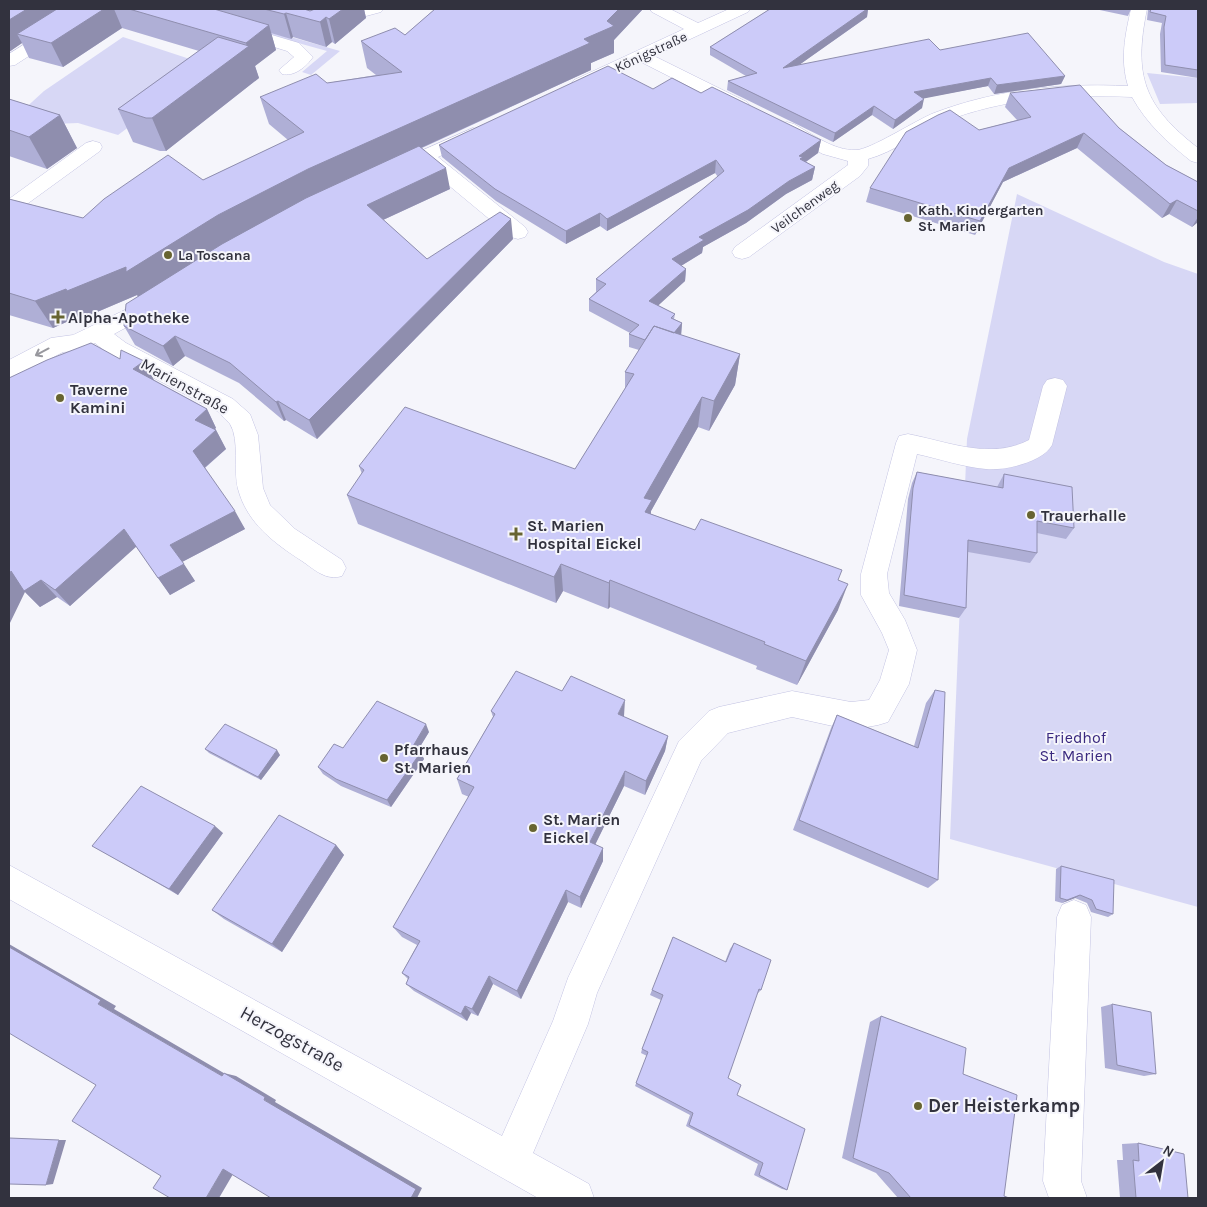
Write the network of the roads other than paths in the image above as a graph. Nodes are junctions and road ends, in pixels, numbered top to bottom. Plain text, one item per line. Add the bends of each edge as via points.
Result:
1 (91, 9) edge
2 (166, 9) edge
3 (375, 9) edge
4 (658, 9) edge
5 (742, 9) edge
6 (1139, 9) edge
7 (317, 28) edge
8 (698, 30) junction
9 (642, 56) junction
10 (9, 61) edge
11 (288, 70) dead end
12 (565, 91) edge
13 (1137, 92) junction
14 (755, 112) edge
15 (772, 121) edge
16 (489, 126) edge
17 (93, 147) dead end
18 (425, 156) junction
19 (858, 156) junction
20 (1198, 157) edge
21 (381, 176) edge
22 (9, 208) edge
23 (518, 232) dead end
24 (742, 252) dead end
25 (175, 290) edge
26 (88, 338) junction
27 (9, 370) edge
28 (1055, 386) dead end
29 (9, 388) edge
30 (333, 568) dead end
31 (9, 881) edge
32 (1074, 917) dead end
33 (510, 1162) junction
34 (574, 1198) edge
35 (1068, 1198) edge

1 - 10 street
2 - 11 street via 293,47 304,57
3 - 7 street via 326,22
4 - 8 street, Königstraße
5 - 8 street, Königstraße
6 - 13 street via 1133,44
8 - 9 street, Königstraße
9 - 12 street, Königstraße
9 - 14 street
13 - 19 street via 1062,90 998,100 944,116
13 - 20 street via 1158,123
15 - 19 street via 825,147
16 - 18 street
17 - 22 street
18 - 21 street
18 - 23 street
19 - 24 street, Veilchenweg via 858,166 853,172
25 - 26 street
26 -> 27 street via 59,344
26 - 29 street via 71,355
26 - 30 street, Marienstraße via 118,349 225,405 241,420 246,435 250,488 259,511 286,537
28 - 33 street via 1040,445 1019,456 987,460 908,443 874,574 875,595 903,650 894,684 878,712 851,716 792,704 719,721 690,751 580,990 570,1024
31 - 33 street, Herzogstraße
32 - 35 street via 1062,1181
33 - 34 street, Herzogstraße

